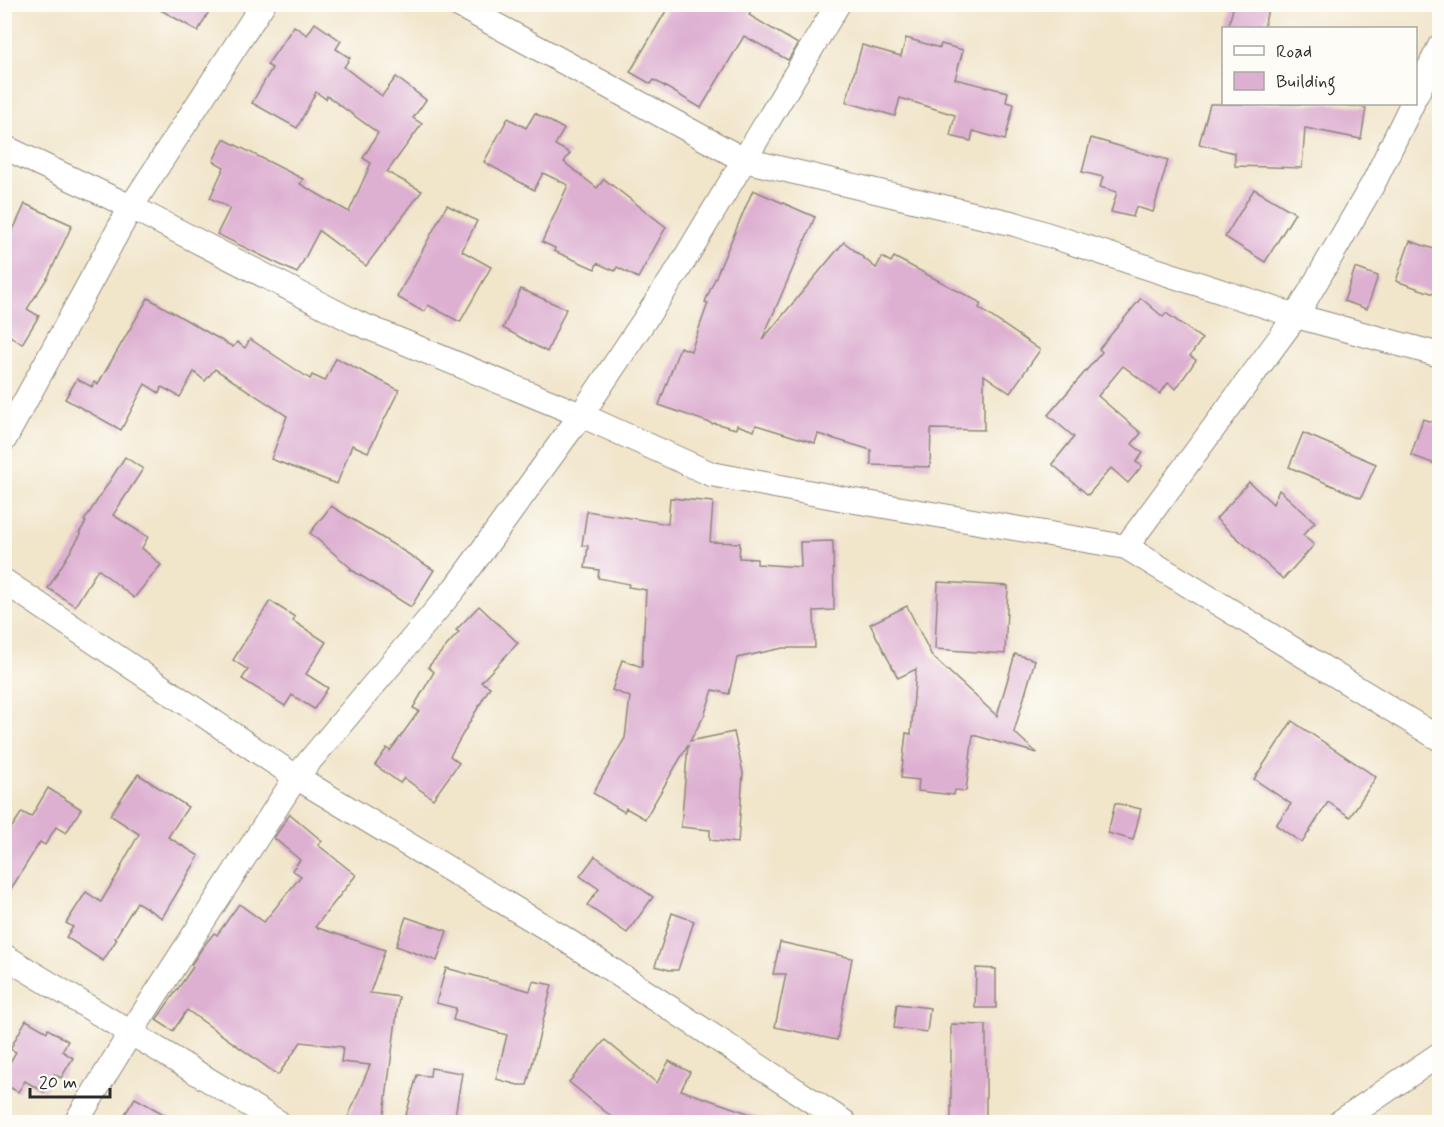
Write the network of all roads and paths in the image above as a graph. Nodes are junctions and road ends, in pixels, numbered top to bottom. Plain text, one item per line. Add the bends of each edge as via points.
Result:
1 (263, 4) edge
2 (457, 4) edge
3 (838, 4) edge
4 (1440, 46) edge
5 (1417, 93) edge
6 (1412, 105) edge
7 (4, 147) edge
8 (744, 160) junction
9 (131, 207) junction
10 (1296, 316) junction
11 (1440, 355) edge
12 (581, 415) junction
13 (4, 440) edge
14 (1126, 547) junction
15 (4, 581) edge
16 (1440, 739) edge
17 (296, 777) junction
18 (4, 956) edge
19 (130, 1034) junction
20 (1439, 1057) edge
21 (76, 1122) edge
22 (278, 1122) edge
23 (844, 1122) edge
24 (1340, 1122) edge

1 - 9 street
2 - 8 street
3 - 8 street
4 - 5 street
6 - 10 street via 1374,182
7 - 9 street
8 - 10 street via 1015,224
8 - 12 street via 678,270
9 - 12 street via 355,322
9 - 13 street
10 - 11 street
10 - 14 street
12 - 14 street via 711,474
12 - 17 street via 455,588
14 - 16 street
15 - 17 street
17 - 19 street
17 - 23 street via 560,936
18 - 19 street
19 - 21 street
19 - 22 street
20 - 24 street

